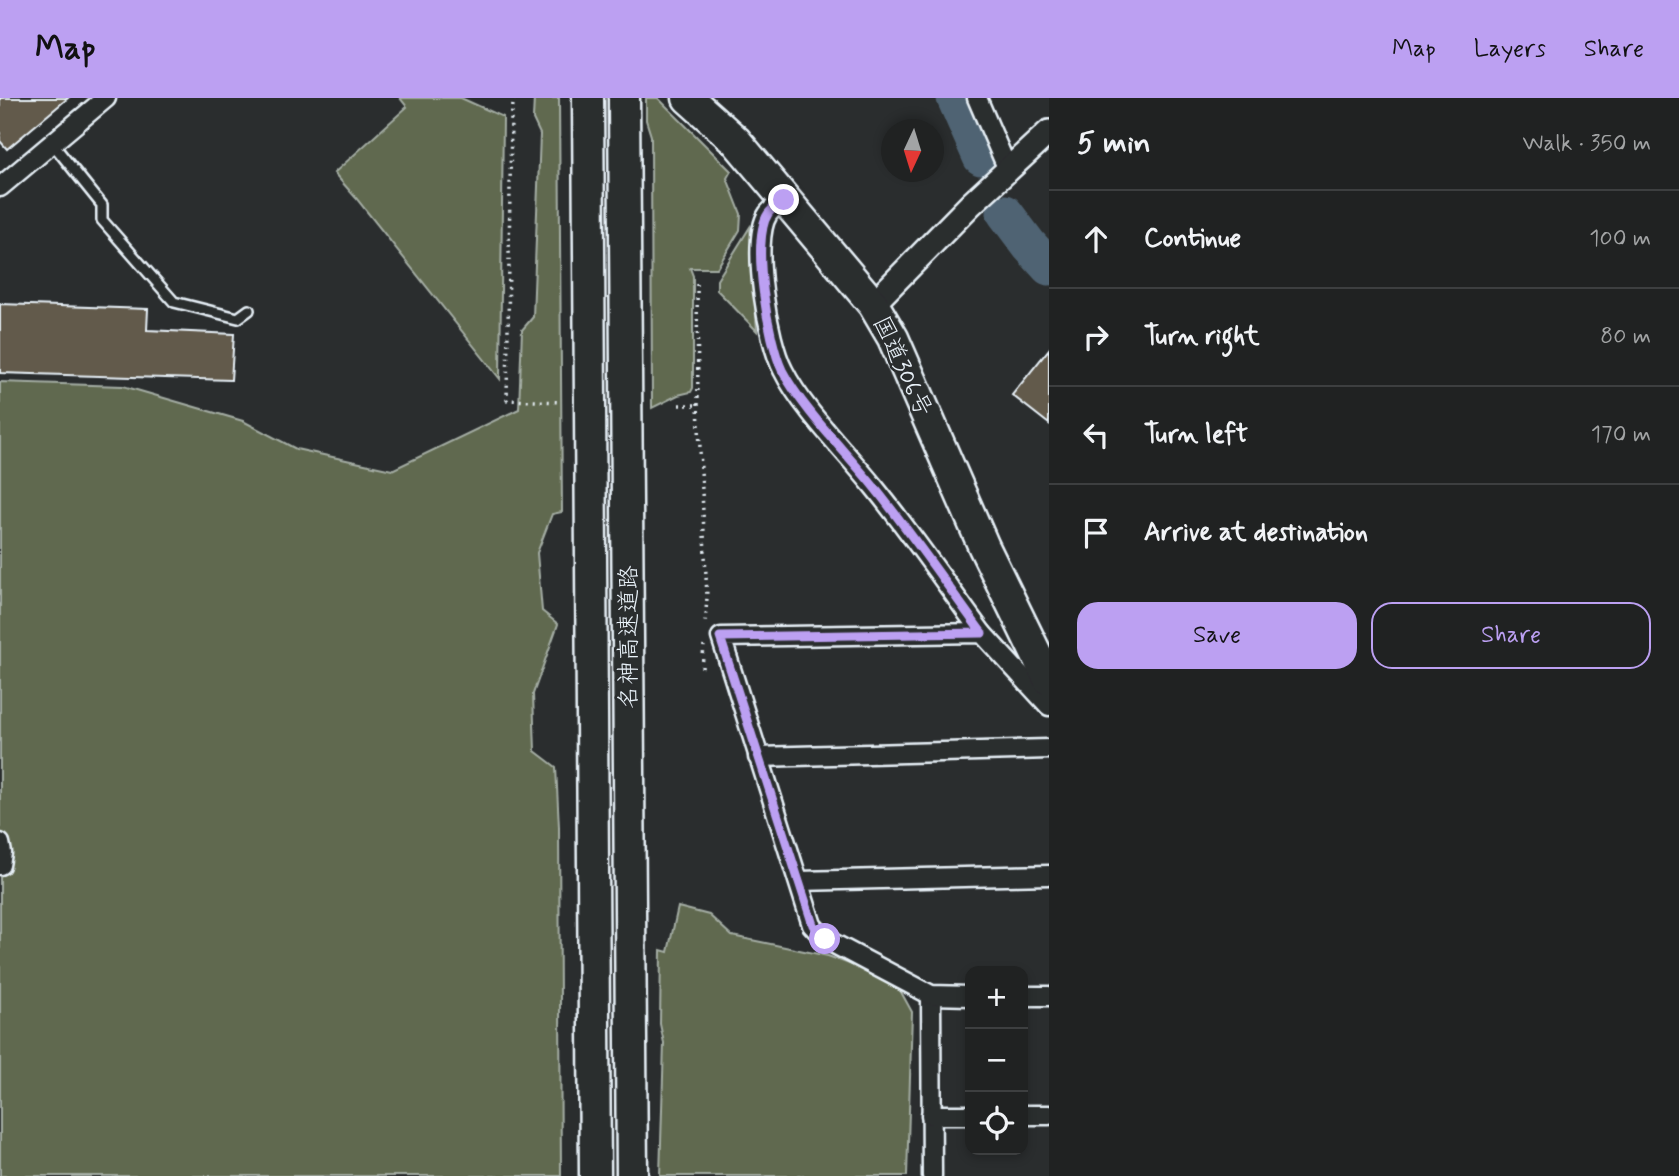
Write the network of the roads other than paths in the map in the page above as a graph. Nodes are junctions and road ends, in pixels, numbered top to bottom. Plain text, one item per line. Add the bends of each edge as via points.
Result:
1 (106, 98) edge
2 (588, 98) edge
3 (624, 98) edge
4 (688, 98) edge
5 (977, 98) edge
6 (1049, 132) edge
7 (52, 143) junction
8 (1008, 170) junction
9 (0, 187) edge
10 (784, 200) junction
11 (873, 304) junction
12 (249, 310) dead end
13 (982, 633) junction
14 (1049, 680) edge
15 (1049, 706) edge
16 (1049, 749) edge
17 (758, 757) junction
18 (0, 843) edge
19 (0, 865) edge
20 (1049, 875) edge
21 (799, 881) junction
22 (931, 995) junction
23 (965, 996) edge
24 (1028, 996) edge
25 (1049, 996) edge
26 (931, 1115) junction
27 (965, 1115) edge
28 (1028, 1115) edge
29 (1049, 1115) edge
30 (595, 1176) edge
31 (632, 1176) edge
32 (932, 1176) edge

1 - 7 street
2 - 30 highway, 名神高速道路
3 - 31 highway, 名神高速道路
4 - 10 highway, 国道306号 via 736,141
5 - 8 street
6 - 8 street
7 - 9 street
7 - 12 lane via 102,205 102,220 174,302 238,318
8 - 11 street
10 - 11 highway, 国道306号
10 - 13 street via 767,215 760,268 781,368
11 - 14 highway, 国道306号 via 894,338 984,547
13 - 15 street
13 - 17 street via 720,637
16 - 17 street
17 - 21 street
18 - 19 street
20 - 21 street
21 - 22 street via 813,925 825,939
22 - 23 street
22 - 26 street
24 - 25 street
26 - 27 street
26 - 32 street
28 - 29 street

